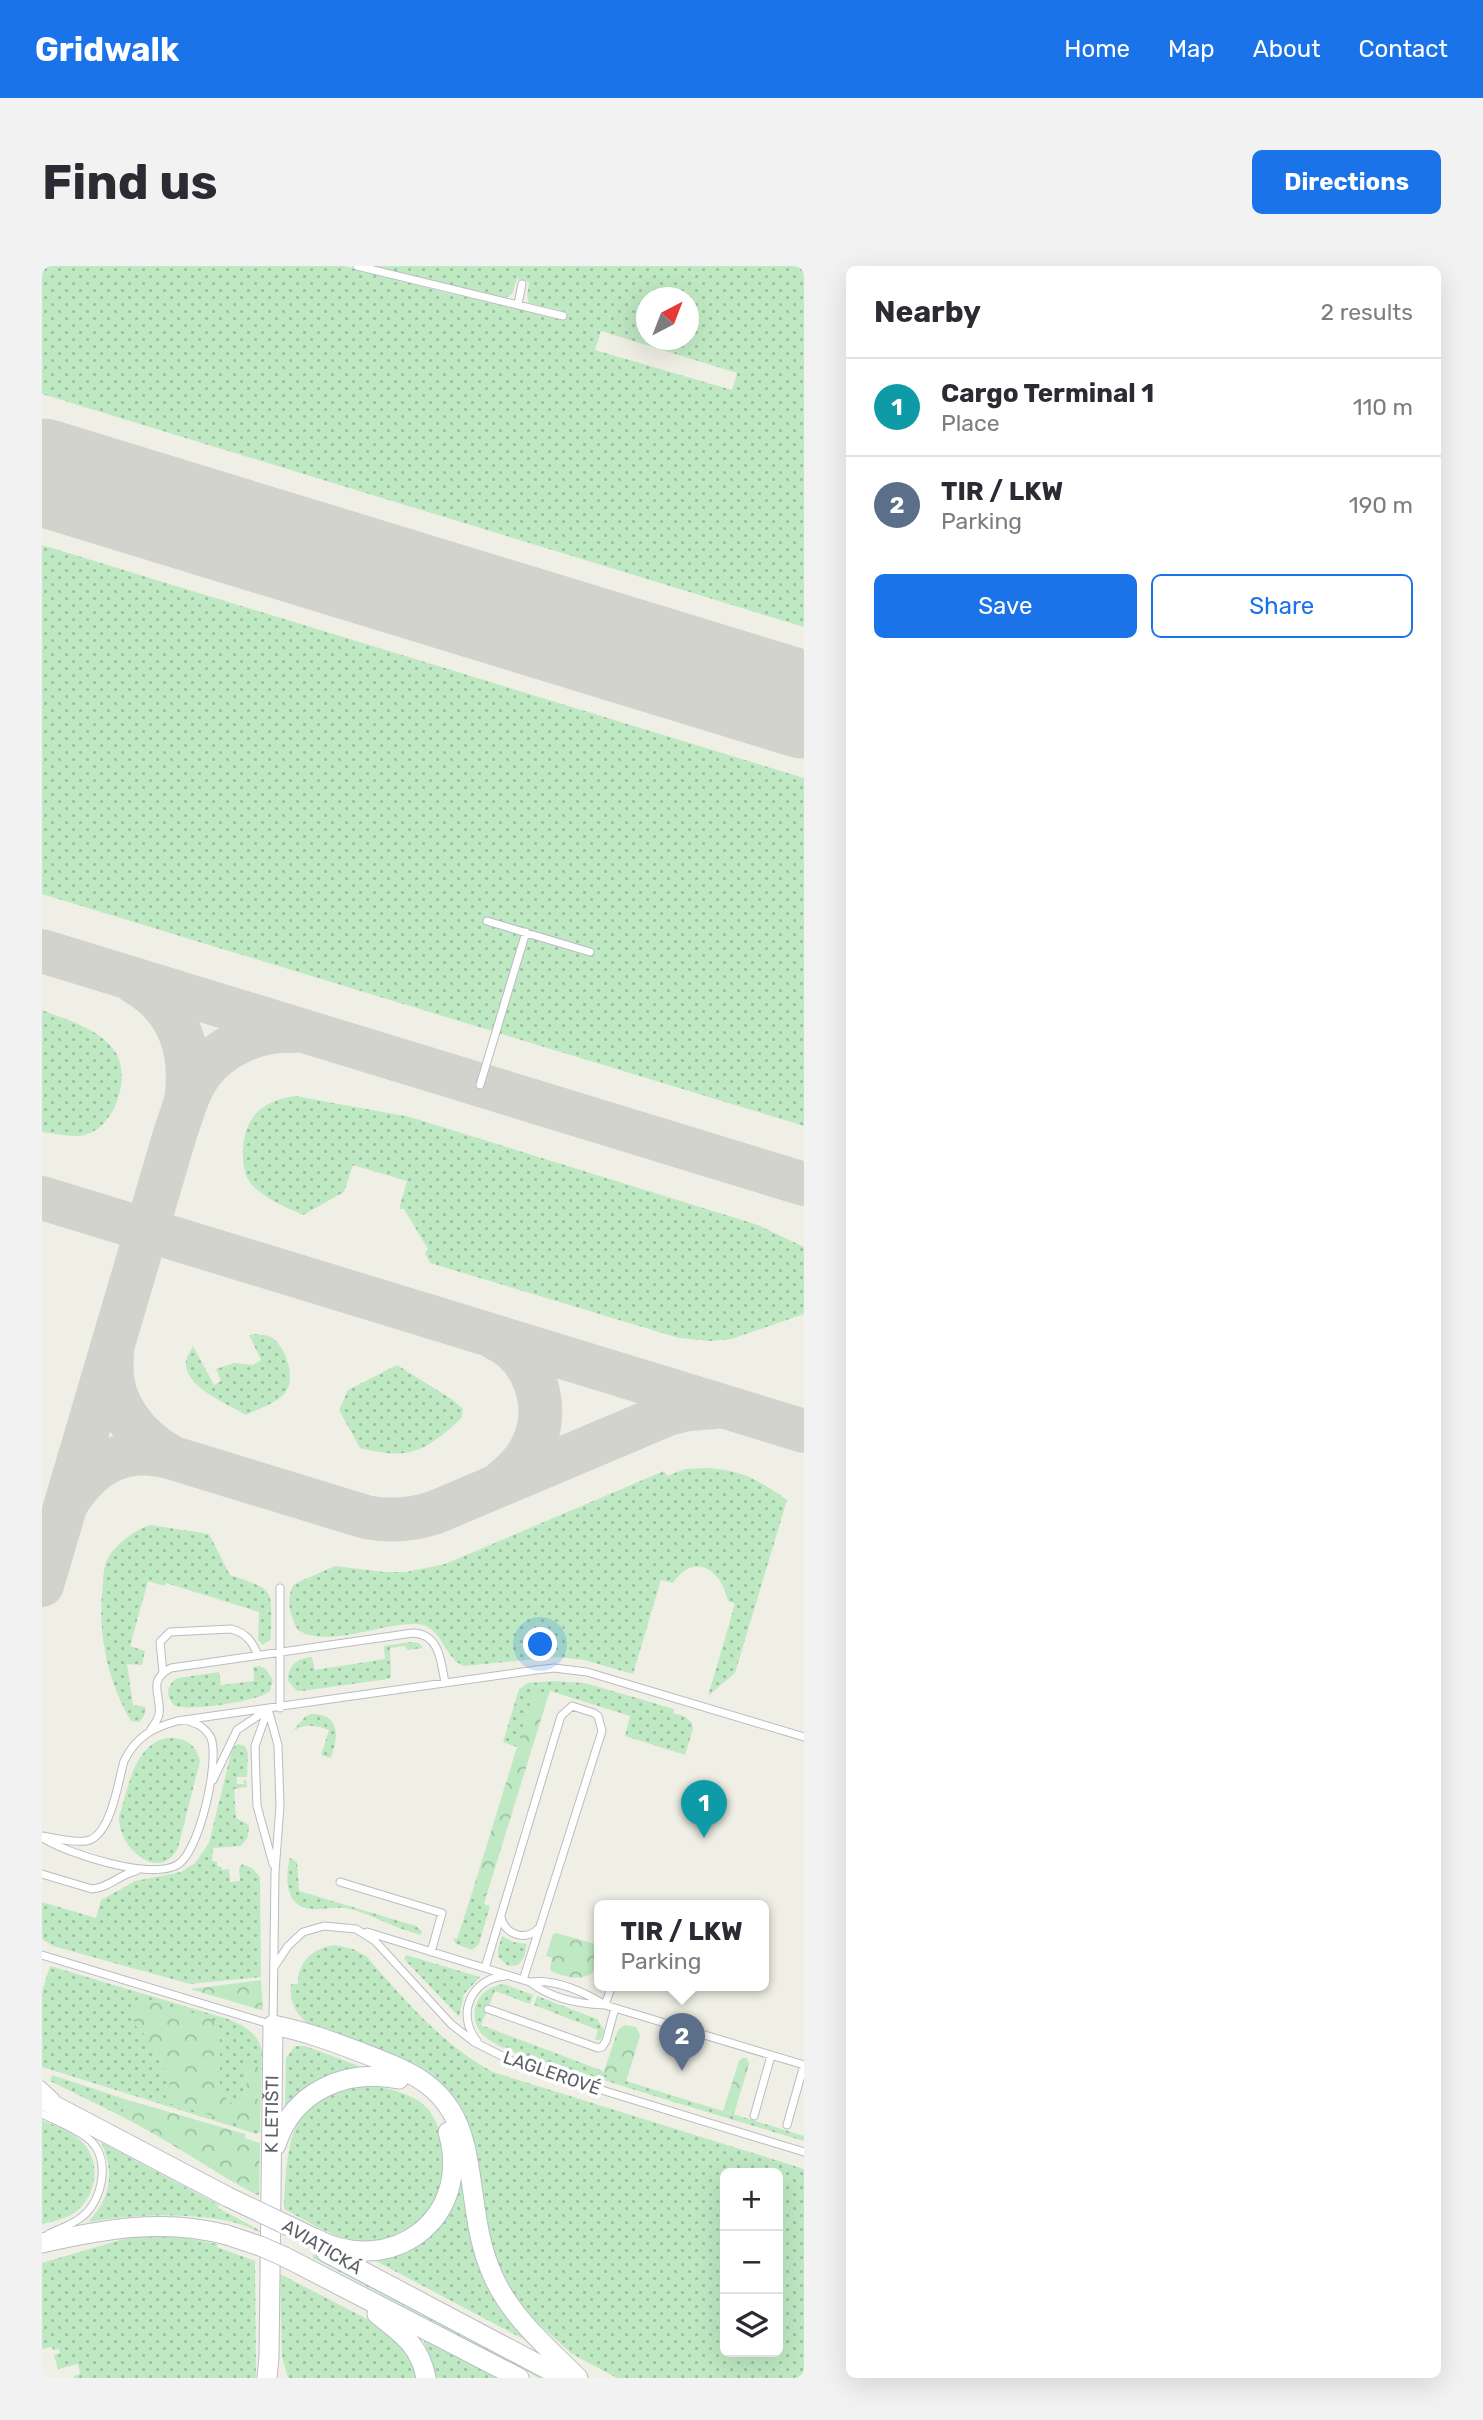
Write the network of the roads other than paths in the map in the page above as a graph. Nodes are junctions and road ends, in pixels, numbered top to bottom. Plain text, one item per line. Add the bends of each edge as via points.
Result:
1 (357, 266) edge
2 (522, 284) dead end
3 (518, 304) junction
4 (563, 316) dead end
5 (487, 920) dead end
6 (526, 932) junction
7 (590, 952) dead end
8 (480, 1085) dead end
9 (280, 1588) dead end
10 (279, 1651) junction
11 (258, 1655) junction
12 (163, 1673) junction
13 (445, 1683) junction
14 (280, 1708) junction
15 (268, 1709) junction
16 (177, 1721) junction
17 (150, 1730) junction
18 (804, 1737) edge
19 (209, 1788) junction
20 (42, 1837) edge
21 (143, 1870) junction
22 (275, 1871) junction
23 (42, 1874) edge
24 (340, 1882) dead end
25 (501, 1913) junction
26 (542, 1925) junction
27 (356, 1929) junction
28 (431, 1952) junction
29 (42, 1955) edge
30 (274, 1967) junction
31 (485, 1968) junction
32 (514, 1977) junction
33 (526, 1981) junction
34 (610, 1991) edge
35 (605, 2005) junction
36 (615, 2008) junction
37 (488, 2009) dead end
38 (273, 2025) junction
39 (485, 2048) junction
40 (771, 2056) junction
41 (399, 2079) junction
42 (42, 2085) edge
43 (42, 2099) edge
44 (42, 2114) edge
45 (76, 2116) junction
46 (754, 2116) dead end
47 (787, 2125) dead end
48 (804, 2152) edge
49 (272, 2163) junction
50 (314, 2238) junction
51 (42, 2240) edge
52 (340, 2285) junction
53 (269, 2357) junction
54 (267, 2378) edge
55 (278, 2378) edge
56 (426, 2378) edge
57 (519, 2378) edge
58 (564, 2378) edge
59 (578, 2378) edge

1 - 3 lane
2 - 3 lane
3 - 4 lane
5 - 6 lane
6 - 7 lane
6 - 8 lane
9 - 10 lane
10 - 11 lane
10 - 13 lane via 419,1633 439,1652
10 - 14 lane
11 - 12 lane
11 - 12 lane via 252,1642 231,1629 170,1632 160,1642
12 - 17 lane via 156,1686 159,1714
13 - 14 lane
13 - 18 lane via 569,1669
14 - 15 lane
15 - 16 lane
15 - 19 lane via 237,1730
15 - 22 lane via 278,1745
15 - 22 lane via 255,1746 257,1806
16 - 17 lane
16 - 19 lane via 195,1723 211,1738
17 - 20 lane via 124,1760 99,1834 78,1841
19 - 21 lane via 188,1854 177,1865
20 - 21 lane via 58,1847
21 - 23 lane via 92,1889
22 - 30 lane, K LETIŠTI
24 - 28 lane via 442,1913
25 - 26 lane via 505,1928 522,1936
25 - 26 lane via 561,1716 572,1706 578,1707 598,1716 602,1731
25 - 31 lane
26 - 33 lane
27 - 28 lane
27 - 30 lane via 324,1926 303,1933
27 - 39 lane, LAGLEROVÉ via 376,1941 452,2024
28 - 31 lane
29 - 38 lane
30 - 38 lane, K LETIŠTI
31 - 32 lane
32 - 33 lane
32 - 39 lane via 484,1982 469,2000 470,2031
33 - 35 lane via 585,2005
34 - 35 lane
35 - 36 lane
36 - 37 lane via 606,2041 598,2048
36 - 40 lane
38 - 41 main road
38 - 49 main road, K LETIŠTI
38 - 59 main road via 304,2031 403,2068 446,2102 462,2135 481,2243 501,2294
39 - 48 lane, LAGLEROVÉ via 520,2065
40 - 46 lane
40 - 47 lane via 804,2066
41 - 49 main road via 373,2075 346,2078 310,2095 284,2125
41 - 50 main road via 423,2095 447,2129 453,2171 443,2205 421,2232 382,2251 340,2250
42 - 45 lane
43 - 45 main road, AVIATICKÁ
44 - 51 lane via 93,2143 102,2176 98,2194 83,2216
45 - 50 main road, AVIATICKÁ, bridge
49 - 53 main road, K LETIŠTI
50 - 58 main road, AVIATICKÁ via 328,2254
51 - 52 main road, AVIATICKÁ, bridge via 161,2225 198,2228 269,2249
52 - 56 main road via 414,2345
52 - 57 main road, AVIATICKÁ
53 - 54 main road, K LETIŠTI
53 - 55 main road, K LETIŠTI

